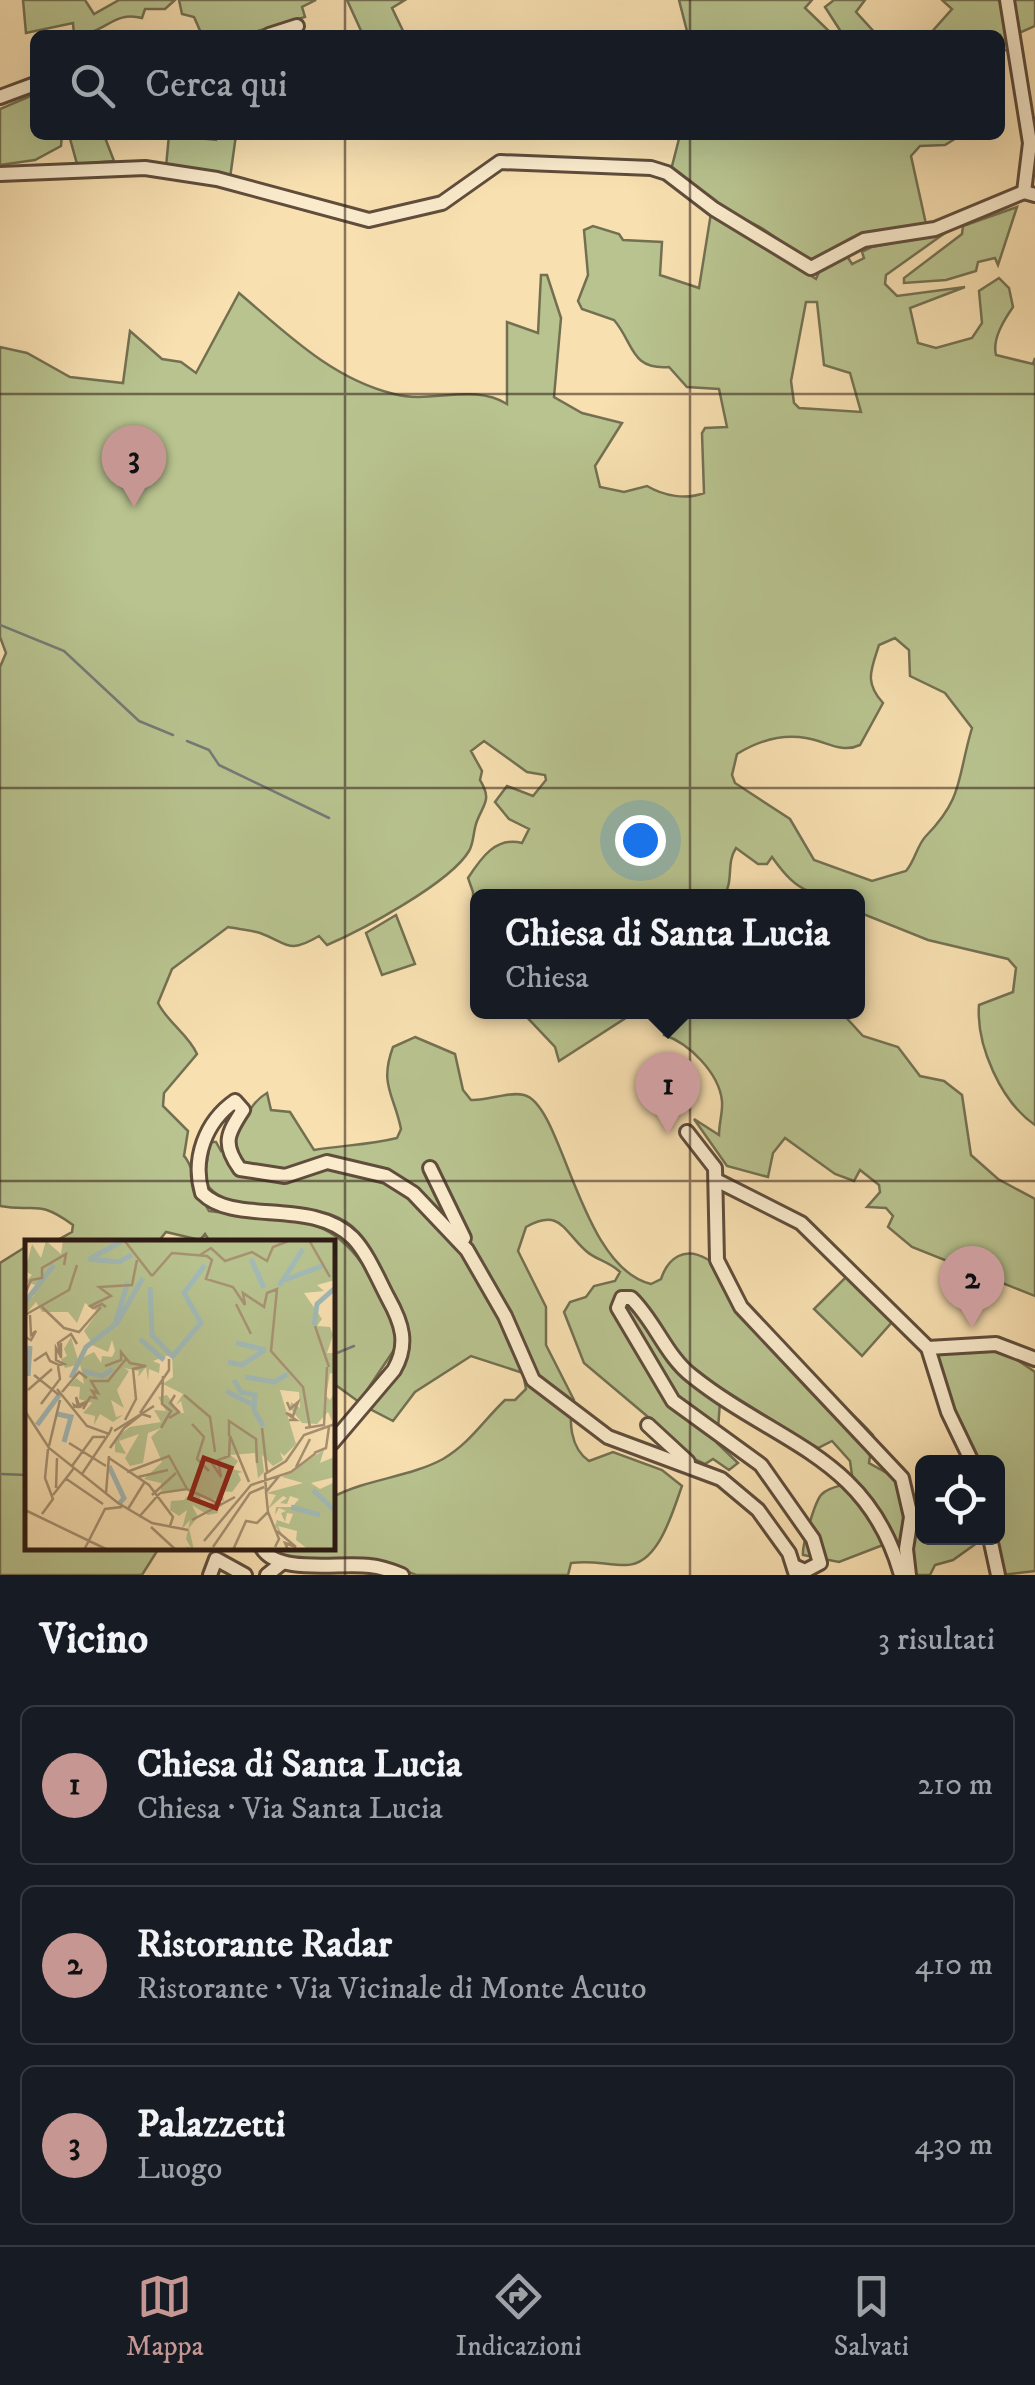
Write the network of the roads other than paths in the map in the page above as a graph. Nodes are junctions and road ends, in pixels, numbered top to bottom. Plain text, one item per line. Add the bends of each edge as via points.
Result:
1 (1006, 0) edge
2 (297, 26) dead end
3 (285, 30) edge
4 (30, 86) edge
5 (0, 97) edge
6 (1033, 141) edge
7 (0, 174) edge
8 (1030, 194) edge
9 (687, 1132) dead end
10 (430, 1168) dead end
11 (716, 1180) junction
12 (468, 1250) junction
13 (928, 1348) junction
14 (1035, 1358) edge
15 (648, 1425) dead end
16 (335, 1440) edge
17 (969, 1455) edge
18 (690, 1464) junction
19 (992, 1545) edge
20 (263, 1550) edge
21 (282, 1563) junction
22 (796, 1571) edge
23 (210, 1575) edge
24 (245, 1575) edge
25 (268, 1575) edge
26 (402, 1575) edge
27 (900, 1575) edge
28 (909, 1575) edge
29 (998, 1575) edge

1 - 6 street
2 - 3 street
4 - 5 street
6 - 8 street
7 - 8 street via 145,168 217,178 369,220 442,203 500,162 650,168 757,231 804,268 864,240 936,229
9 - 11 street via 712,1162
10 - 12 street
11 - 13 street via 812,1232
11 - 28 street via 717,1260 741,1307 902,1478 911,1517
12 - 16 street via 386,1176 327,1162 285,1176 240,1169 226,1144 243,1110 239,1102 212,1123 198,1166 202,1194 227,1208 284,1210 331,1224 353,1238 394,1308 404,1343 401,1358
12 - 18 street via 533,1380 608,1437
13 - 14 street via 996,1344
13 - 17 street
15 - 18 street
18 - 22 street via 758,1510
19 - 29 street
20 - 21 street
21 - 25 street
21 - 26 street via 308,1569 370,1566
22 - 27 street via 820,1563 813,1538 760,1465 673,1401 628,1330 618,1308 622,1298 646,1313 688,1374 836,1468 881,1521
23 - 24 street via 216,1559

